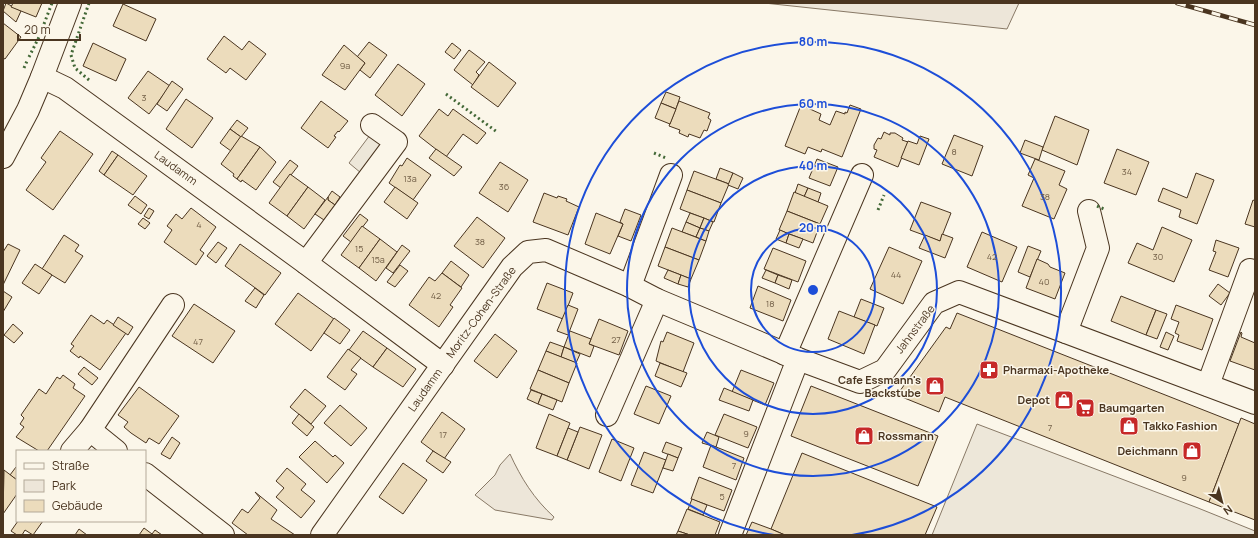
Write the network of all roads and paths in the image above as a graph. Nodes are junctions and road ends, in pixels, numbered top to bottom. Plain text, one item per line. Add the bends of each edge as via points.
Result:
1 (70, 3) edge
2 (42, 77) junction
3 (372, 125) dead end
4 (3, 157) edge
5 (862, 174) dead end
6 (671, 176) dead end
7 (1089, 211) dead end
8 (306, 262) junction
9 (1250, 270) dead end
10 (630, 286) junction
11 (657, 300) junction
12 (173, 305) dead end
13 (1066, 332) junction
14 (791, 356) junction
15 (443, 365) junction
16 (860, 382) joint
17 (1208, 385) junction
18 (1255, 402) edge
19 (607, 415) dead end
20 (90, 430) junction
21 (73, 450) edge
22 (115, 450) edge
23 (146, 475) edge
24 (223, 535) edge
25 (322, 535) edge
26 (730, 535) edge

1 - 2 street
2 - 4 street
2 - 8 street, Laudamm via 66,88
3 - 8 street via 396,142
5 - 14 street
6 - 10 street
7 - 13 street via 1098,248
8 - 15 street, Laudamm
9 - 17 street
10 - 11 street, Moritz-Cohen-Straße
10 - 15 street, Moritz-Cohen-Straße via 546,250 528,252 512,267
11 - 14 street, Moritz-Cohen-Straße
11 - 19 street
12 - 20 street
13 - 16 street, Jahnstraße via 960,292 934,303 884,370
13 - 17 street, Jahnstraße
14 - 16 street, Moritz-Cohen-Straße
14 - 26 street
15 - 25 street, Laudamm
17 - 18 street, Jahnstraße
20 - 21 street
20 - 22 street
23 - 24 street

